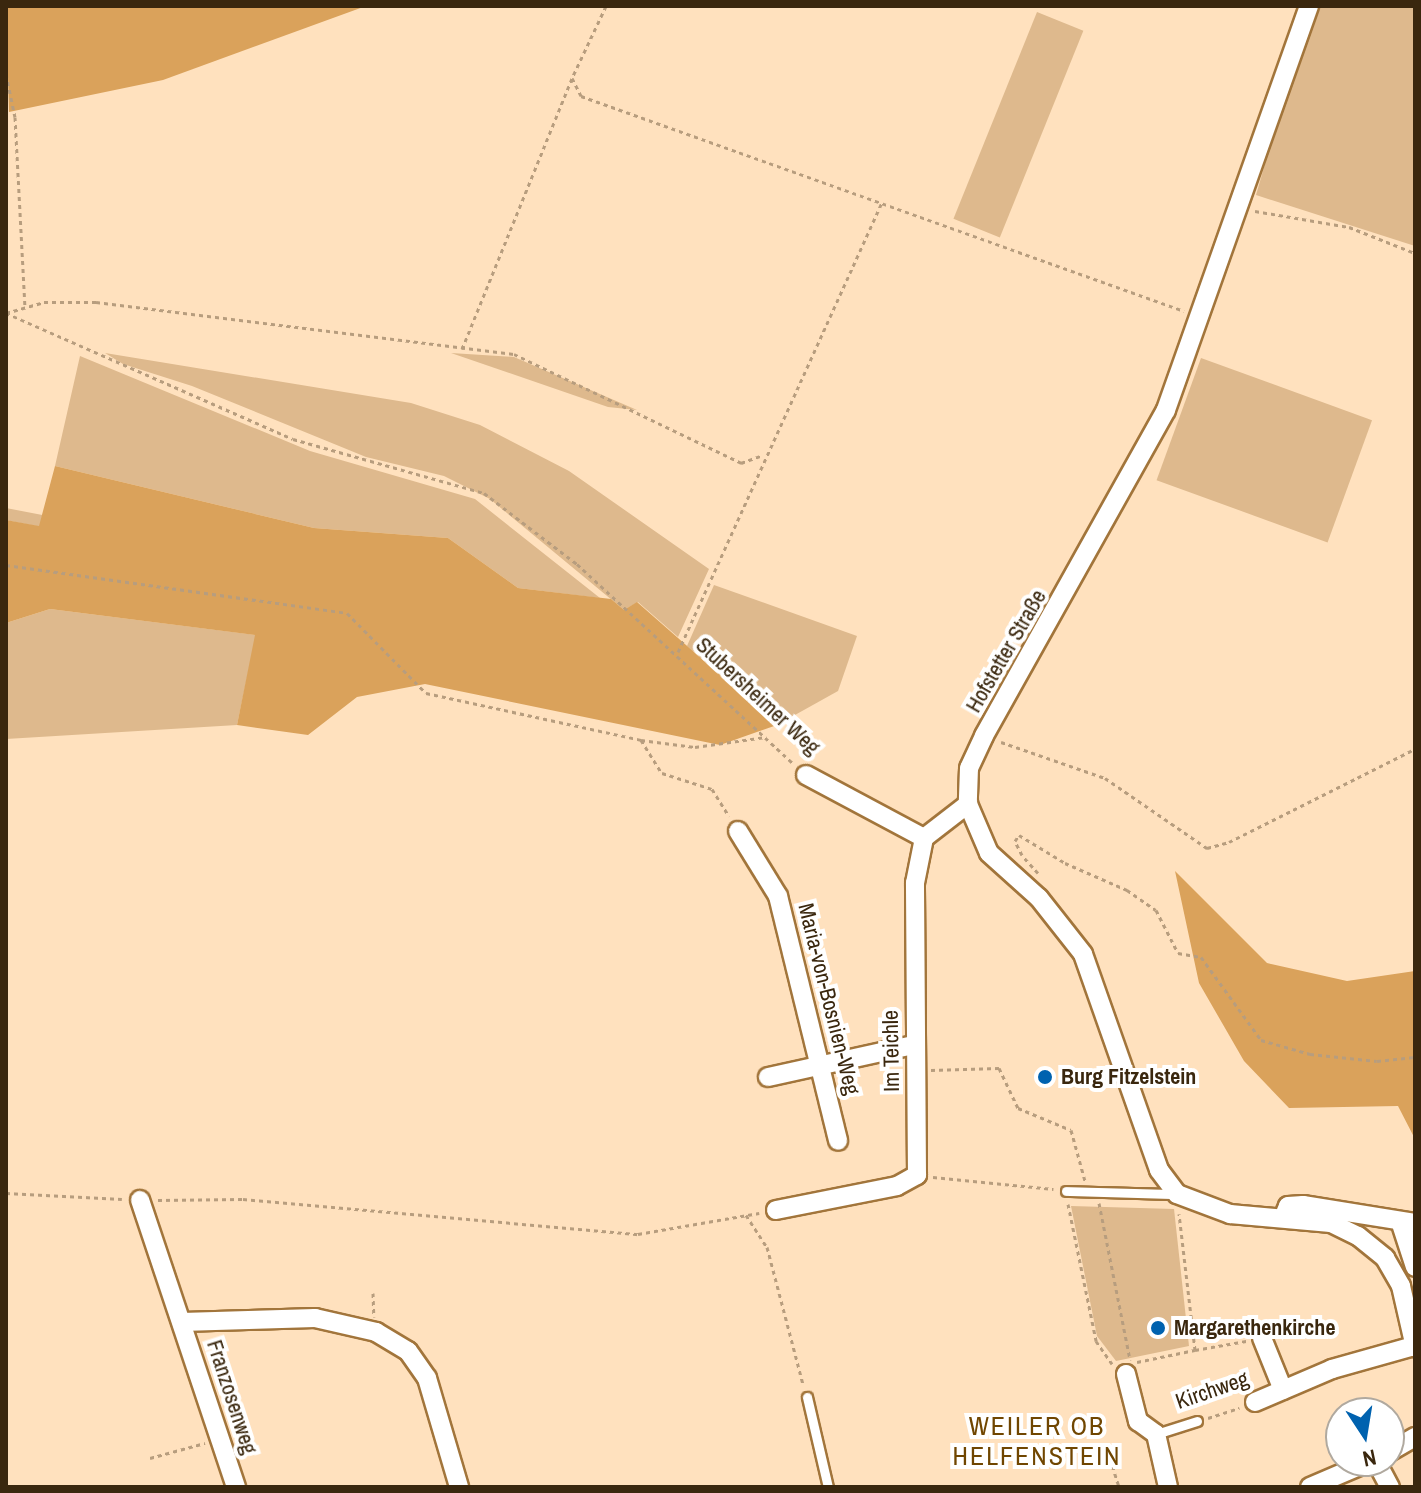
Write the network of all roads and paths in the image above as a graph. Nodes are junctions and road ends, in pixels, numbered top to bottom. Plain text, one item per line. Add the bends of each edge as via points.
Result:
1 (606, 6) edge
2 (1309, 6) edge
3 (6, 74) edge
4 (572, 78) junction
5 (881, 204) junction
6 (1240, 208) junction
7 (1415, 253) edge
8 (25, 308) junction
9 (6, 313) edge
10 (1203, 317) junction
11 (462, 349) junction
12 (763, 455) junction
13 (6, 565) edge
14 (677, 653) junction
15 (984, 736) junction
16 (766, 737) junction
17 (641, 740) junction
18 (1415, 749) edge
19 (806, 775) joint
20 (968, 804) junction
21 (738, 831) joint
22 (924, 838) junction
23 (1041, 876) dead end
24 (914, 1045) junction
25 (1415, 1057) edge
26 (823, 1065) junction
27 (915, 1070) junction
28 (768, 1077) dead end
29 (838, 1141) dead end
30 (917, 1175) junction
31 (1066, 1191) junction
32 (6, 1193) edge
33 (1092, 1193) junction
34 (1177, 1199) junction
35 (140, 1200) junction
36 (776, 1210) joint
37 (746, 1215) junction
38 (1283, 1218) junction
39 (1408, 1223) edge
40 (1415, 1267) edge
41 (1408, 1285) edge
42 (182, 1322) junction
43 (1262, 1338) joint
44 (1415, 1346) edge
45 (1195, 1350) junction
46 (1127, 1368) junction
47 (1283, 1390) junction
48 (807, 1397) joint
49 (1255, 1402) joint
50 (1197, 1421) joint
51 (1156, 1434) junction
52 (220, 1439) junction
53 (1105, 1443) dead end
54 (150, 1458) dead end
55 (1338, 1482) edge
56 (236, 1487) edge
57 (459, 1487) edge
58 (828, 1487) edge
59 (1119, 1487) edge
60 (1168, 1487) edge
61 (1310, 1487) edge

1 - 4 path
2 - 6 street, Hofstetter Straße
3 - 8 path via 15,117
4 - 5 path via 581,96
4 - 11 path
5 - 10 path
5 - 12 path
6 - 7 path via 1349,227
6 - 10 street, Hofstetter Straße
8 - 9 path
8 - 11 path via 96,302
9 - 14 path, Stubersheimer Weg via 293,439 465,484 577,564
10 - 15 street, Hofstetter Straße via 1166,410
11 - 12 path via 514,354 741,463
12 - 14 path
13 - 17 path via 347,613 426,693
14 - 16 path, Stubersheimer Weg
15 - 18 path via 1105,778 1207,848 1229,842
15 - 20 street, Hofstetter Straße via 969,768
16 - 17 path via 695,747
16 - 19 path, Stubersheimer Weg
17 - 21 path via 662,773 712,789
19 - 22 street, Stubersheimer Weg
20 - 22 street
20 - 34 street, Hofstetter Straße via 989,853 1039,898 1083,954 1159,1170
21 - 26 street, Maria-von-Bosnien-Weg via 778,896
22 - 24 street, Im Teichle via 915,883
23 - 25 path via 1022,855 1015,841 1019,835 1156,910 1178,953 1201,957 1261,1040 1310,1054 1377,1061
24 - 26 street
24 - 27 street, Im Teichle
26 - 28 street
26 - 29 street, Maria-von-Bosnien-Weg
27 - 30 street, Im Teichle
27 - 33 path via 999,1068 1018,1108 1071,1130
30 - 31 path
30 - 36 street via 897,1186
31 - 33 lane
31 - 46 path via 1096,1341 1110,1364
32 - 35 path
33 - 34 lane
33 - 46 path
34 - 38 street via 1230,1214
34 - 45 path
35 - 37 path via 243,1199 638,1234
35 - 42 street, Franzosenweg
36 - 37 path
37 - 48 path via 767,1247
38 - 39 street via 1288,1206 1303,1205
38 - 41 street via 1331,1223 1358,1236
39 - 40 street
41 - 44 street
42 - 52 street, Franzosenweg
42 - 57 street, Franzosenweg via 315,1318 376,1332 408,1351 427,1378
43 - 45 path
43 - 47 street, Kirchweg
44 - 47 street, Kirchweg
45 - 46 path
46 - 51 street, Kirchweg via 1138,1421
47 - 49 street, Kirchweg
48 - 58 lane
49 - 50 path, Kirchweg
50 - 51 lane, Kirchweg
51 - 60 street, Kirchweg
52 - 54 path
52 - 56 street, Franzosenweg
53 - 59 path
55 - 61 street

